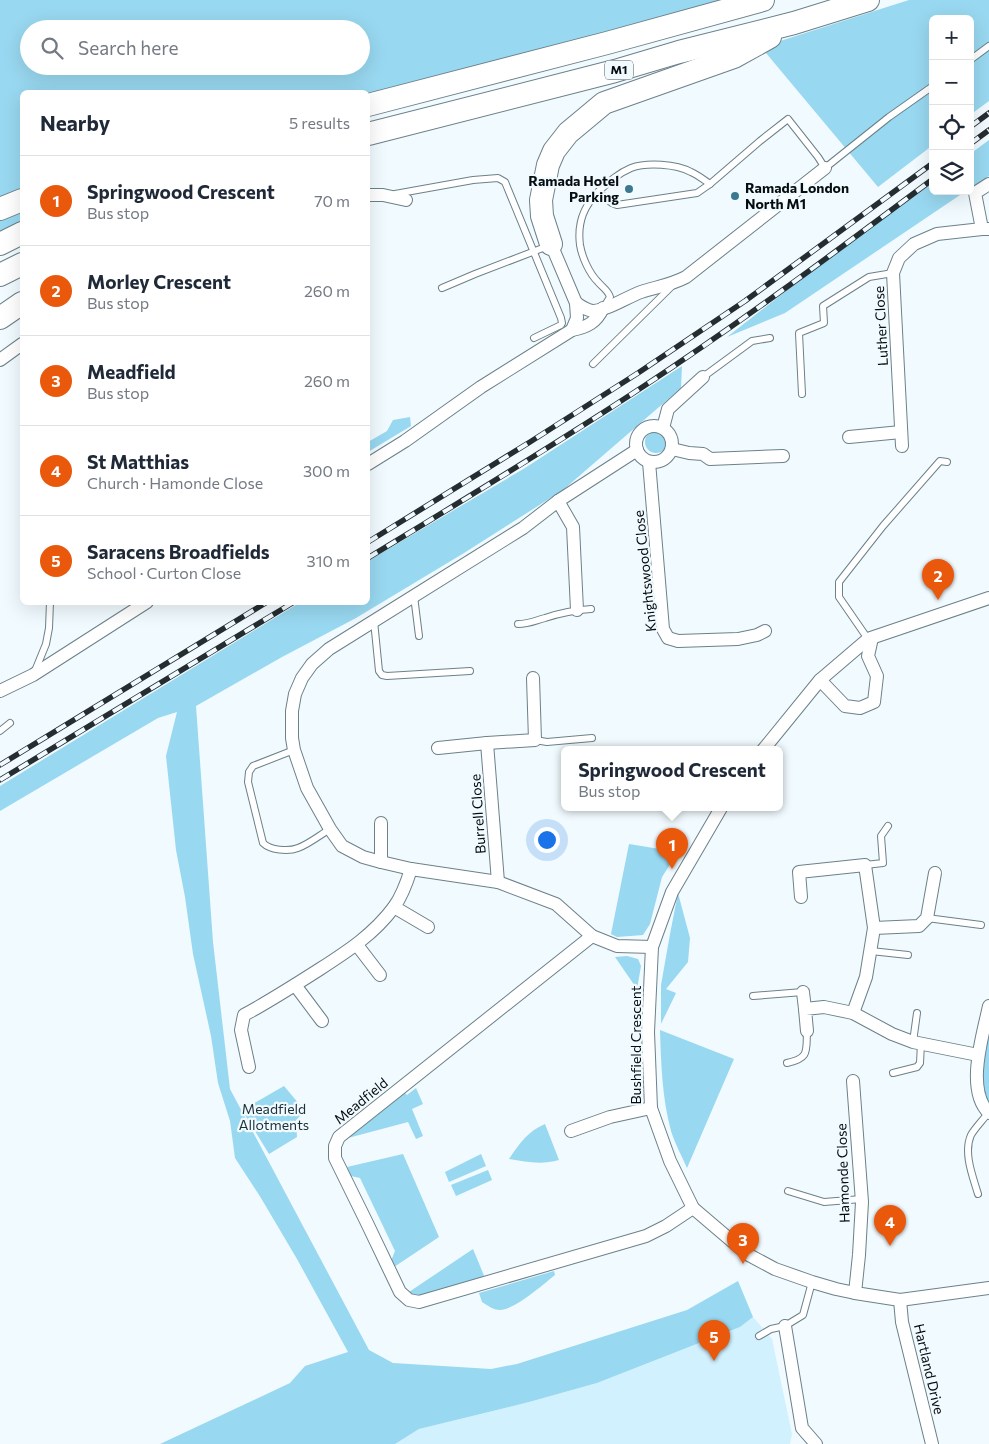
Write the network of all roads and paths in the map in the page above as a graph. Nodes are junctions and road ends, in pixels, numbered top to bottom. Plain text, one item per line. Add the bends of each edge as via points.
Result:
1 (763, 0) edge
2 (868, 0) edge
3 (794, 23) junction
4 (989, 46) edge
5 (974, 57) edge
6 (929, 89) edge
7 (370, 103) edge
8 (430, 117) junction
9 (370, 133) edge
10 (370, 139) edge
11 (825, 168) junction
12 (710, 184) junction
13 (989, 184) edge
14 (598, 192) junction
15 (370, 195) edge
16 (383, 195) junction
17 (406, 200) dead end
18 (20, 201) edge
19 (0, 209) edge
20 (985, 229) edge
21 (20, 234) edge
22 (0, 244) edge
23 (543, 248) junction
24 (20, 265) edge
25 (893, 273) junction
26 (0, 275) edge
27 (676, 282) junction
28 (442, 288) dead end
29 (576, 303) junction
30 (20, 304) edge
31 (603, 308) junction
32 (0, 318) edge
33 (572, 330) junction
34 (534, 338) dead end
35 (770, 338) dead end
36 (20, 345) edge
37 (0, 360) edge
38 (593, 364) dead end
39 (703, 377) joint
40 (802, 394) dead end
41 (663, 428) junction
42 (901, 432) junction
43 (849, 437) dead end
44 (902, 446) dead end
45 (672, 449) junction
46 (637, 450) junction
47 (783, 456) dead end
48 (650, 462) junction
49 (947, 462) dead end
50 (370, 463) edge
51 (558, 501) junction
52 (414, 596) junction
53 (989, 598) edge
54 (50, 605) edge
55 (142, 605) edge
56 (591, 609) dead end
57 (577, 610) junction
58 (374, 620) junction
59 (518, 624) dead end
60 (765, 631) dead end
61 (418, 636) dead end
62 (870, 639) junction
63 (470, 671) dead end
64 (33, 675) junction
65 (533, 678) dead end
66 (820, 680) junction
67 (0, 691) edge
68 (10, 723) dead end
69 (0, 731) edge
70 (592, 738) dead end
71 (535, 740) junction
72 (487, 743) junction
73 (766, 746) edge
74 (438, 748) dead end
75 (294, 750) junction
76 (719, 811) edge
77 (381, 823) dead end
78 (888, 826) dead end
79 (330, 829) junction
80 (381, 862) junction
81 (865, 865) junction
82 (411, 869) junction
83 (936, 873) dead end
84 (498, 882) junction
85 (801, 897) dead end
86 (394, 906) junction
87 (928, 918) junction
88 (981, 925) dead end
89 (428, 927) dead end
90 (874, 928) junction
91 (592, 936) junction
92 (357, 945) junction
93 (652, 946) junction
94 (871, 951) junction
95 (908, 955) dead end
96 (380, 975) dead end
97 (295, 985) junction
98 (803, 992) joint
99 (752, 996) dead end
100 (989, 1006) edge
101 (806, 1010) junction
102 (853, 1013) junction
103 (916, 1013) dead end
104 (322, 1021) dead end
105 (807, 1030) joint
106 (917, 1043) junction
107 (978, 1055) junction
108 (787, 1063) dead end
109 (249, 1067) dead end
110 (893, 1074) dead end
111 (854, 1080) dead end
112 (651, 1108) junction
113 (989, 1113) edge
114 (571, 1131) dead end
115 (788, 1191) dead end
116 (978, 1194) dead end
117 (862, 1199) junction
118 (693, 1208) junction
119 (812, 1282) junction
120 (989, 1288) edge
121 (855, 1293) junction
122 (900, 1300) junction
123 (785, 1326) junction
124 (759, 1336) dead end
125 (816, 1444) edge
126 (932, 1444) edge

1 - 7 highway, M1
2 - 3 highway, M1
3 - 8 highway, M1
3 - 23 highway, M1 via 734,57 604,103 568,133 548,165 541,200
4 - 5 lane
6 - 11 lane
8 - 9 highway, M1
8 - 10 highway, M1
11 - 12 lane via 788,119
11 - 27 street
12 - 14 lane via 692,194 617,205
12 - 14 lane via 682,168 652,164 633,167
13 - 20 street via 975,193
14 - 31 lane via 584,210 580,239 589,268 610,296
15 - 16 street
16 - 17 street
16 - 23 lane via 498,178 505,182
18 - 19 highway
20 - 25 street, Luther Close via 937,234 914,244 899,258
21 - 22 highway
23 - 28 lane
23 - 29 street
23 - 34 lane via 562,323
24 - 26 highway
25 - 40 lane via 869,277 823,306 824,323 799,333
25 - 42 street, Luther Close
27 - 31 street
27 - 38 lane
29 - 31 street via 593,311
29 - 33 street via 577,318
30 - 32 highway
31 - 33 street via 598,318 583,328
33 - 50 street
35 - 39 lane via 752,341
36 - 37 street
39 - 41 street via 668,409
41 - 45 street via 671,437
41 - 46 street via 645,428 638,438
42 - 43 street
42 - 44 street, Luther Close
45 - 47 street via 703,454 710,459
45 - 48 street via 661,461
46 - 48 street
46 - 51 street
48 - 60 street, Knightswood Close via 663,629 668,638 678,641 738,639
49 - 62 lane via 940,461 839,582 839,597
51 - 52 street via 523,528
51 - 57 street via 572,527
52 - 58 street
52 - 61 lane
53 - 62 street
54 - 64 lane via 46,644
55 - 64 street
56 - 57 lane
57 - 59 lane via 531,624
58 - 63 lane via 382,675
58 - 75 street via 329,649 302,678 292,711
62 - 66 street
62 - 66 street via 868,656 877,676 874,702 860,708 845,706
64 - 67 street
65 - 71 street
66 - 73 street
68 - 69 lane
70 - 71 lane
71 - 72 street
72 - 74 street
72 - 84 street, Burrell Close
75 - 79 street via 307,788
75 - 79 lane via 253,766 249,772 248,782 263,843 268,847 298,848
76 - 93 street, Bushfield Crescent via 672,892
77 - 80 street
78 - 81 lane via 881,836 882,863
79 - 80 street via 342,846
80 - 82 street
81 - 85 street via 799,872
81 - 90 street
82 - 84 street
82 - 86 street
83 - 87 street
84 - 91 street via 556,904
86 - 89 street
86 - 92 street
87 - 88 lane
87 - 90 street via 919,926
90 - 94 street
91 - 93 street via 617,946
91 - 118 street, Meadfield via 339,1138 335,1158 400,1292 409,1300 419,1302 646,1236
92 - 96 street
92 - 97 street
93 - 112 street, Bushfield Crescent via 648,1032
94 - 95 lane
94 - 102 street
97 - 104 street
97 - 109 street via 244,1015 241,1030
98 - 99 lane
98 - 101 street
100 - 107 street
101 - 102 street via 824,1007
101 - 105 street
102 - 106 street
103 - 106 lane
105 - 108 lane via 805,1053 799,1060
106 - 107 street
106 - 110 lane via 920,1063 917,1067
107 - 113 street via 978,1093 982,1106
111 - 117 street, Hamonde Close
112 - 114 street via 610,1117
112 - 118 street, Bushfield Crescent via 670,1162
113 - 116 lane via 971,1135 968,1147
115 - 117 lane via 824,1202
117 - 121 street, Hamonde Close
118 - 119 street, Bushfield Crescent via 746,1254
119 - 121 street, Bushfield Crescent
119 - 123 lane via 804,1315
120 - 122 street, Bushfield Crescent
121 - 122 street, Bushfield Crescent
122 - 126 street, Hartland Drive via 902,1322
123 - 124 lane
123 - 125 street via 802,1428

